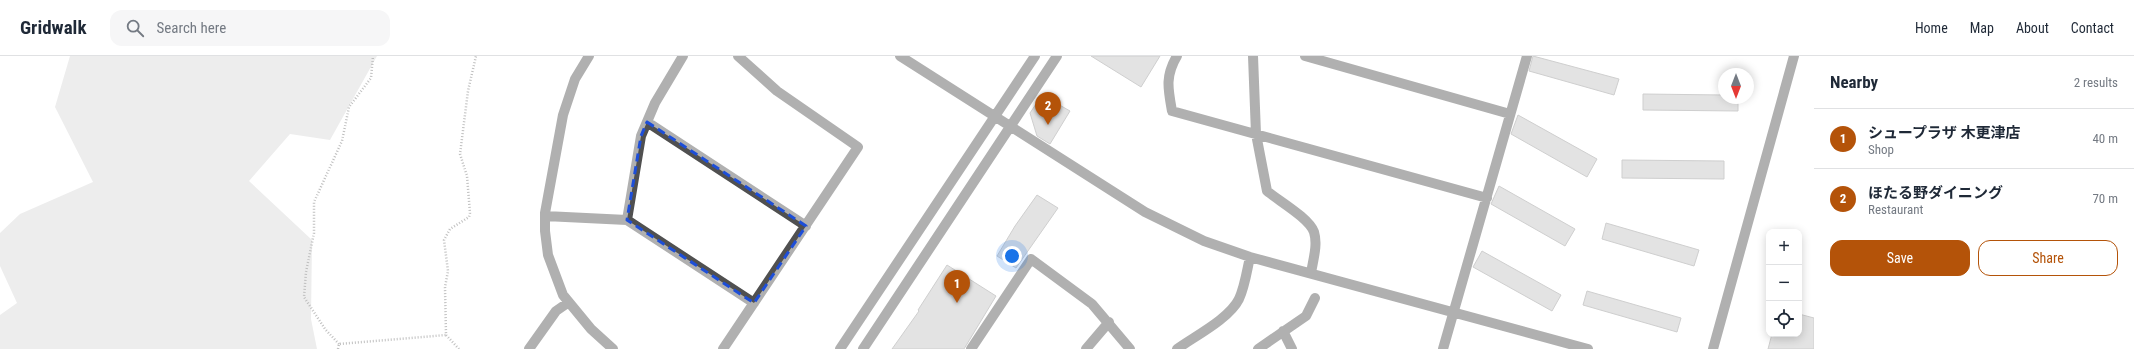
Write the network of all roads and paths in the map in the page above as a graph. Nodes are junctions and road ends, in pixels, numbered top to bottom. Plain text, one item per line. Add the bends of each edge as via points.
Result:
1 (373, 56) edge
2 (476, 56) edge
3 (589, 56) edge
4 (683, 56) edge
5 (738, 56) edge
6 (900, 56) edge
7 (1035, 56) edge
8 (1056, 56) edge
9 (1177, 56) edge
10 (1253, 56) edge
11 (1305, 56) edge
12 (1527, 56) edge
13 (1794, 56) edge
14 (1510, 114) junction
15 (995, 116) junction
16 (647, 122) junction
17 (1010, 126) junction
18 (1256, 134) junction
19 (1487, 198) junction
20 (545, 216) junction
21 (627, 220) junction
22 (806, 226) junction
23 (1250, 257) junction
24 (1311, 273) junction
25 (1315, 298) dead end
26 (569, 302) junction
27 (754, 303) junction
28 (1454, 312) junction
29 (1109, 322) junction
30 (1283, 330) junction
31 (446, 335) junction
32 (339, 344) junction
33 (338, 349) edge
34 (459, 349) edge
35 (529, 349) edge
36 (613, 349) edge
37 (723, 349) edge
38 (840, 349) edge
39 (863, 349) edge
40 (971, 349) edge
41 (1086, 349) edge
42 (1130, 349) edge
43 (1177, 349) edge
44 (1258, 349) edge
45 (1292, 349) edge
46 (1444, 349) edge
47 (1588, 349) edge
48 (1713, 349) edge

1 - 32 path via 371,78 349,107 342,141 314,202 314,233 304,297 325,329
2 - 31 path via 468,91 460,154 467,176 470,213 469,217 450,228 444,240 448,271 445,287
3 - 20 street via 575,79 563,115
4 - 16 street via 655,103
5 - 22 street via 777,91 858,147
6 - 15 street
7 - 15 street
8 - 17 street
9 - 18 street via 1170,67 1167,86 1172,111
10 - 18 street
11 - 14 street
12 - 14 street
13 - 48 street
14 - 19 street
15 - 17 street
15 - 38 street
16 - 21 street via 641,136
16 - 22 street
17 - 23 street via 1145,212 1204,242
17 - 39 street
18 - 19 street
18 - 24 street via 1267,191 1306,221 1314,232 1315,246
19 - 28 street
20 - 21 street
20 - 26 street via 548,255 556,280
21 - 27 street
22 - 27 street
23 - 24 street
23 - 43 street via 1240,297 1234,307
24 - 28 street
25 - 30 street via 1306,316
26 - 35 street via 556,311
26 - 36 street via 591,329
27 - 37 street
28 - 46 street
28 - 47 street
29 - 40 street via 1092,304 1031,259
29 - 41 street
29 - 42 street
30 - 44 street
30 - 45 street
31 - 32 path
31 - 34 path
32 - 33 path

